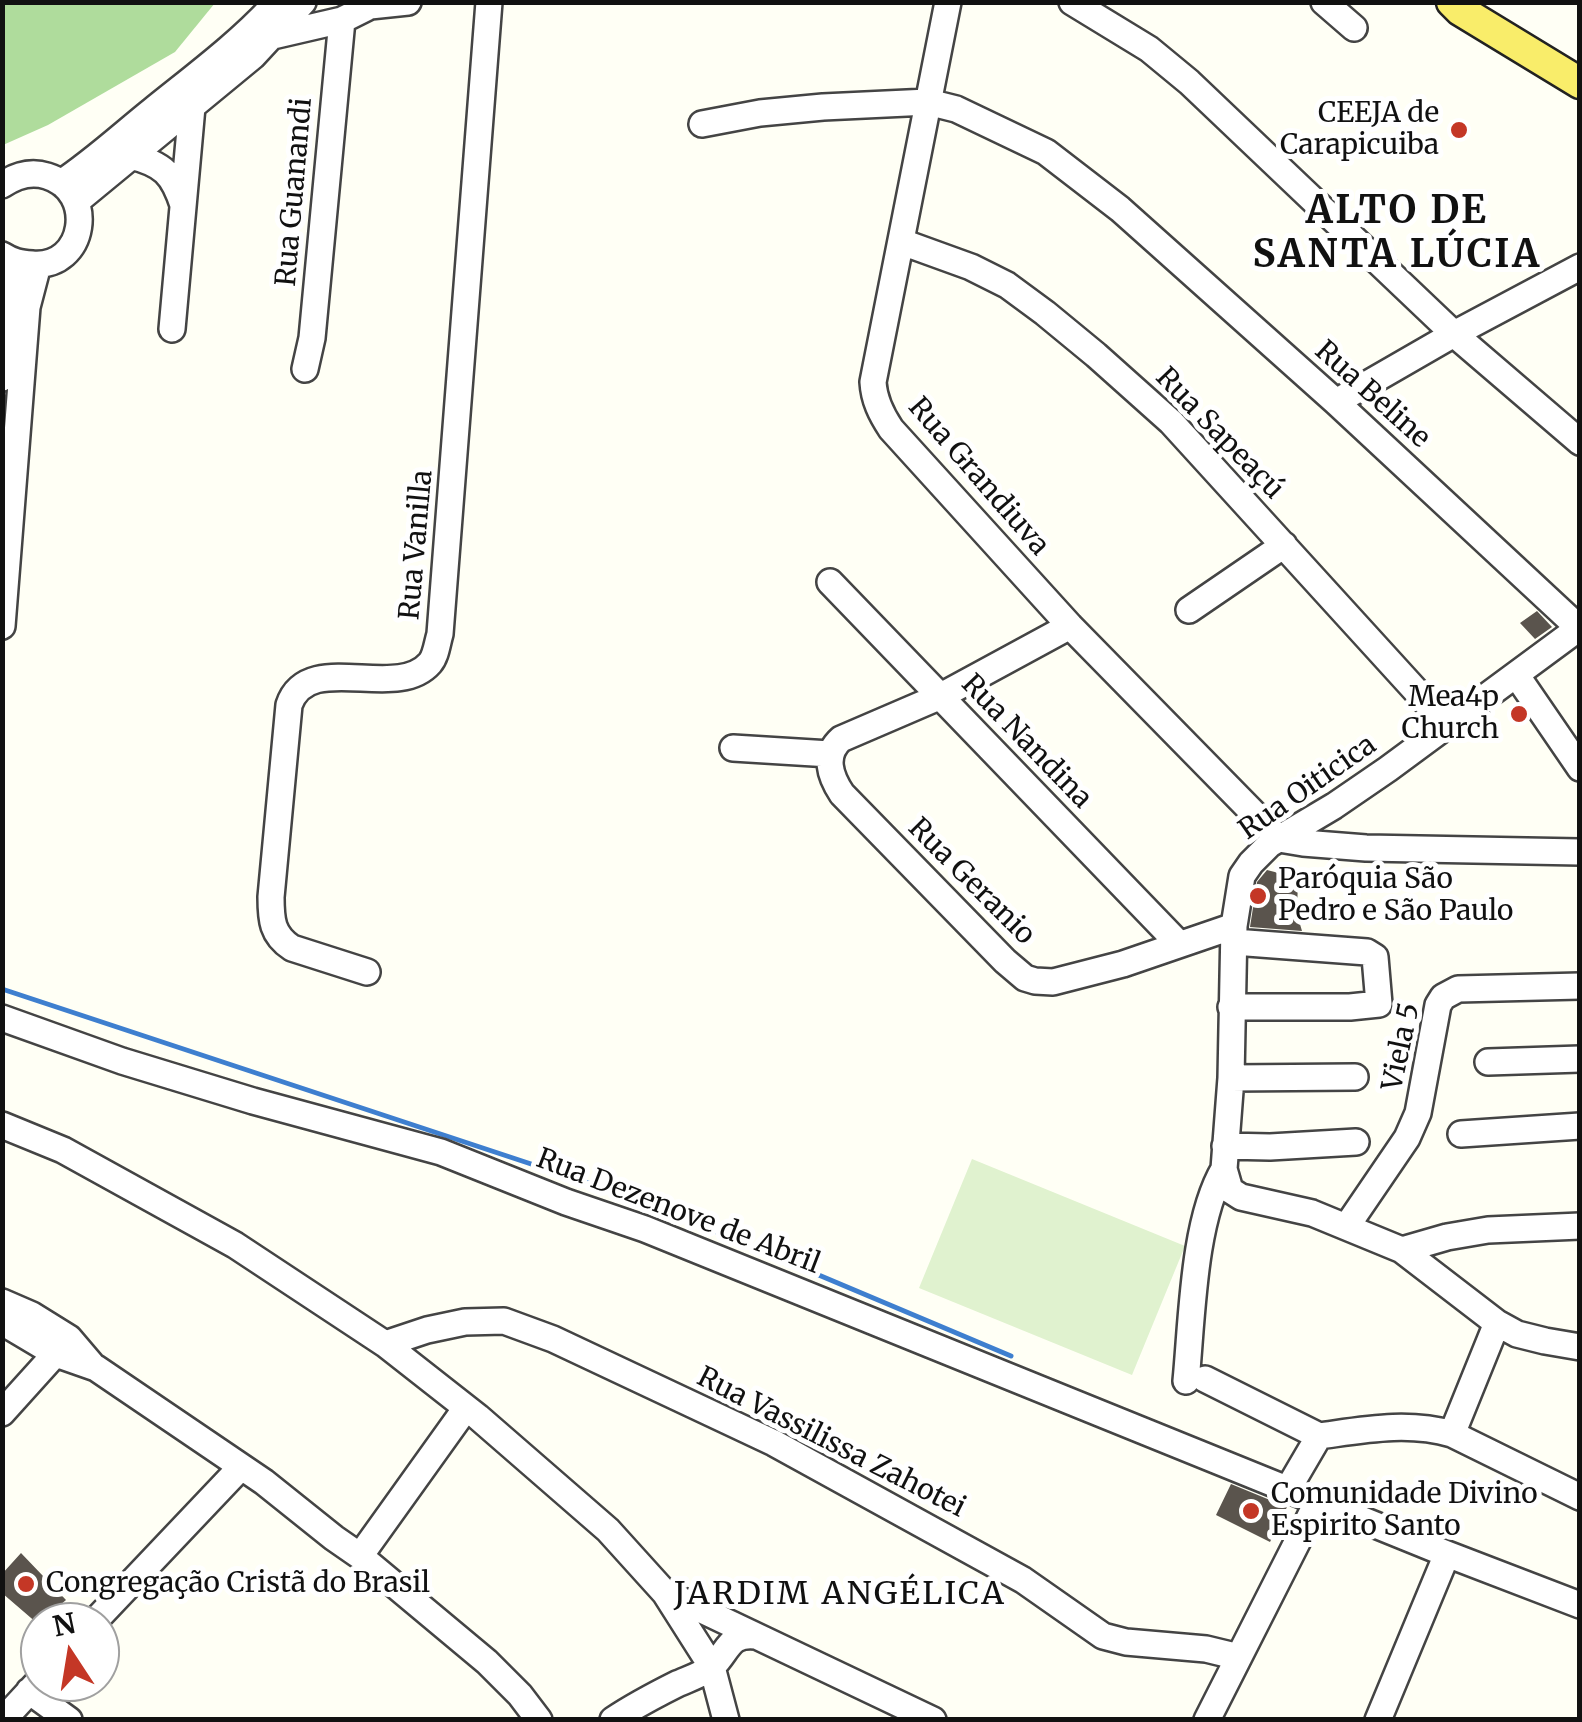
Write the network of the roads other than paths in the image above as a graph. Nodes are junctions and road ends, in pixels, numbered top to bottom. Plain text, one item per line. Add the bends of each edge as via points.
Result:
1 (276, 2) edge
2 (303, 2) edge
3 (408, 2) edge
4 (490, 2) edge
5 (948, 2) edge
6 (1072, 2) edge
7 (1324, 2) edge
8 (1452, 2) edge
9 (369, 4) edge
10 (342, 20) junction
11 (1354, 28) dead end
12 (273, 36) junction
13 (1579, 82) edge
14 (928, 102) junction
15 (192, 107) junction
16 (702, 124) dead end
17 (131, 156) junction
18 (2, 186) edge
19 (69, 192) junction
20 (183, 205) junction
21 (902, 242) junction
22 (18, 261) edge
23 (1580, 267) edge
24 (5, 323) edge
25 (172, 329) dead end
26 (1454, 334) junction
27 (305, 369) dead end
28 (2, 378) edge
29 (1336, 402) junction
30 (1580, 442) edge
31 (1284, 545) junction
32 (830, 582) dead end
33 (1189, 610) dead end
34 (2, 626) edge
35 (1070, 626) junction
36 (1580, 628) edge
37 (1517, 676) junction
38 (941, 696) junction
39 (1448, 726) junction
40 (733, 748) dead end
41 (830, 754) junction
42 (1580, 768) edge
43 (1279, 839) junction
44 (1580, 852) edge
45 (1234, 934) junction
46 (1179, 944) junction
47 (367, 972) dead end
48 (1580, 986) edge
49 (1231, 1008) junction
50 (2, 1018) edge
51 (1580, 1059) edge
52 (1488, 1062) dead end
53 (1230, 1078) junction
54 (1355, 1078) dead end
55 (2, 1125) edge
56 (1580, 1126) edge
57 (1461, 1134) dead end
58 (1356, 1142) dead end
59 (1224, 1158) junction
60 (1347, 1226) junction
61 (1580, 1226) edge
62 (1402, 1250) junction
63 (2, 1302) edge
64 (2, 1322) edge
65 (1497, 1323) junction
66 (385, 1344) junction
67 (63, 1346) junction
68 (1580, 1346) edge
69 (466, 1408) junction
70 (2, 1413) edge
71 (1452, 1434) junction
72 (1318, 1436) junction
73 (240, 1467) junction
74 (1288, 1489) junction
75 (1580, 1497) edge
76 (1318, 1500) junction
77 (1447, 1554) junction
78 (360, 1556) junction
79 (665, 1592) junction
80 (113, 1602) edge
81 (1580, 1605) edge
82 (756, 1636) junction
83 (1239, 1657) junction
84 (712, 1667) junction
85 (20, 1701) edge
86 (52, 1702) edge
87 (533, 1717) edge
88 (3, 1720) edge
89 (69, 1720) edge
90 (613, 1720) edge
91 (726, 1720) edge
92 (932, 1720) edge
93 (1207, 1720) edge
94 (1378, 1720) edge

1 - 19 street via 84,168
2 - 12 street
3 - 9 street
4 - 47 street, Rua Vanilla via 433,661 392,678 322,678 298,688 290,704 271,897 274,930 292,948
5 - 14 street, Rua Grandiuva
6 - 26 street via 1149,49 1233,122
7 - 11 street
8 - 13 main road
9 - 10 street
10 - 12 street
10 - 27 street, Rua Guanandi
12 - 15 street
14 - 16 street via 807,108
14 - 21 street, Rua Grandiuva
14 - 29 street, Rua Beline via 1046,152 1120,209
15 - 17 street
15 - 20 street
17 - 19 street
17 - 20 street via 165,170
18 - 19 street via 34,174
19 - 22 street via 80,221 70,248 45,265
20 - 25 street
21 - 31 street, Rua Sapeaçú via 971,266 1046,313 1171,422
21 - 35 street, Rua Grandiuva via 873,382 878,405 891,429
22 - 24 street
22 - 34 street via 26,307
23 - 26 street
24 - 28 street
26 - 29 street
26 - 30 street
29 - 36 street, Rua Beline
31 - 33 street
31 - 39 street, Rua Sapeaçú
32 - 38 street, Rua Nandina
35 - 38 street
35 - 43 street, Rua Grandiuva
36 - 37 street, Rua Oiticica
37 - 39 street, Rua Oiticica
37 - 42 street
38 - 41 street via 852,732
38 - 46 street, Rua Nandina
39 - 43 street, Rua Oiticica
40 - 41 street
41 - 46 street, Rua Geranio via 842,794 1025,978 1081,976
43 - 44 street via 1366,848
43 - 45 street, Rua Oiticica via 1242,876
45 - 46 street, Rua Geranio
45 - 49 street, Rua Oiticica
45 - 49 street via 1367,952 1375,957 1380,1004
48 - 60 street, Viela 5 via 1458,990 1443,998 1418,1113
49 - 53 street, Rua Oiticica
50 - 74 street, Rua Dezenove de Abril via 234,1095 471,1162
51 - 52 street
53 - 54 street
53 - 59 street, Rua Oiticica
55 - 66 street via 62,1150 235,1245
56 - 57 street
58 - 59 street via 1270,1147
59 - 60 street via 1230,1190 1241,1197
59 - 72 street, Rua Oiticica via 1200,1244 1195,1380
60 - 62 street
61 - 62 street via 1488,1230
62 - 65 street
63 - 67 street via 32,1315
64 - 67 street
65 - 68 street via 1531,1338
65 - 71 street
66 - 69 street
66 - 83 street, Rua Vassilissa Zahotei via 465,1322 504,1321 554,1339 774,1443 1023,1580 1103,1636
67 - 70 street
67 - 73 street
69 - 78 street
69 - 79 street via 608,1530
71 - 72 street via 1402,1426
71 - 75 street
72 - 74 street
73 - 78 street
73 - 80 street
74 - 76 street, Rua Dezenove de Abril
76 - 77 street, Rua Dezenove de Abril
76 - 83 street
77 - 81 street, Rua Dezenove de Abril
77 - 94 street
78 - 87 street via 487,1662
79 - 82 street
79 - 84 street
82 - 84 street via 736,1639
82 - 92 street
83 - 93 street
84 - 90 street
84 - 91 street
85 - 88 street
86 - 89 street

